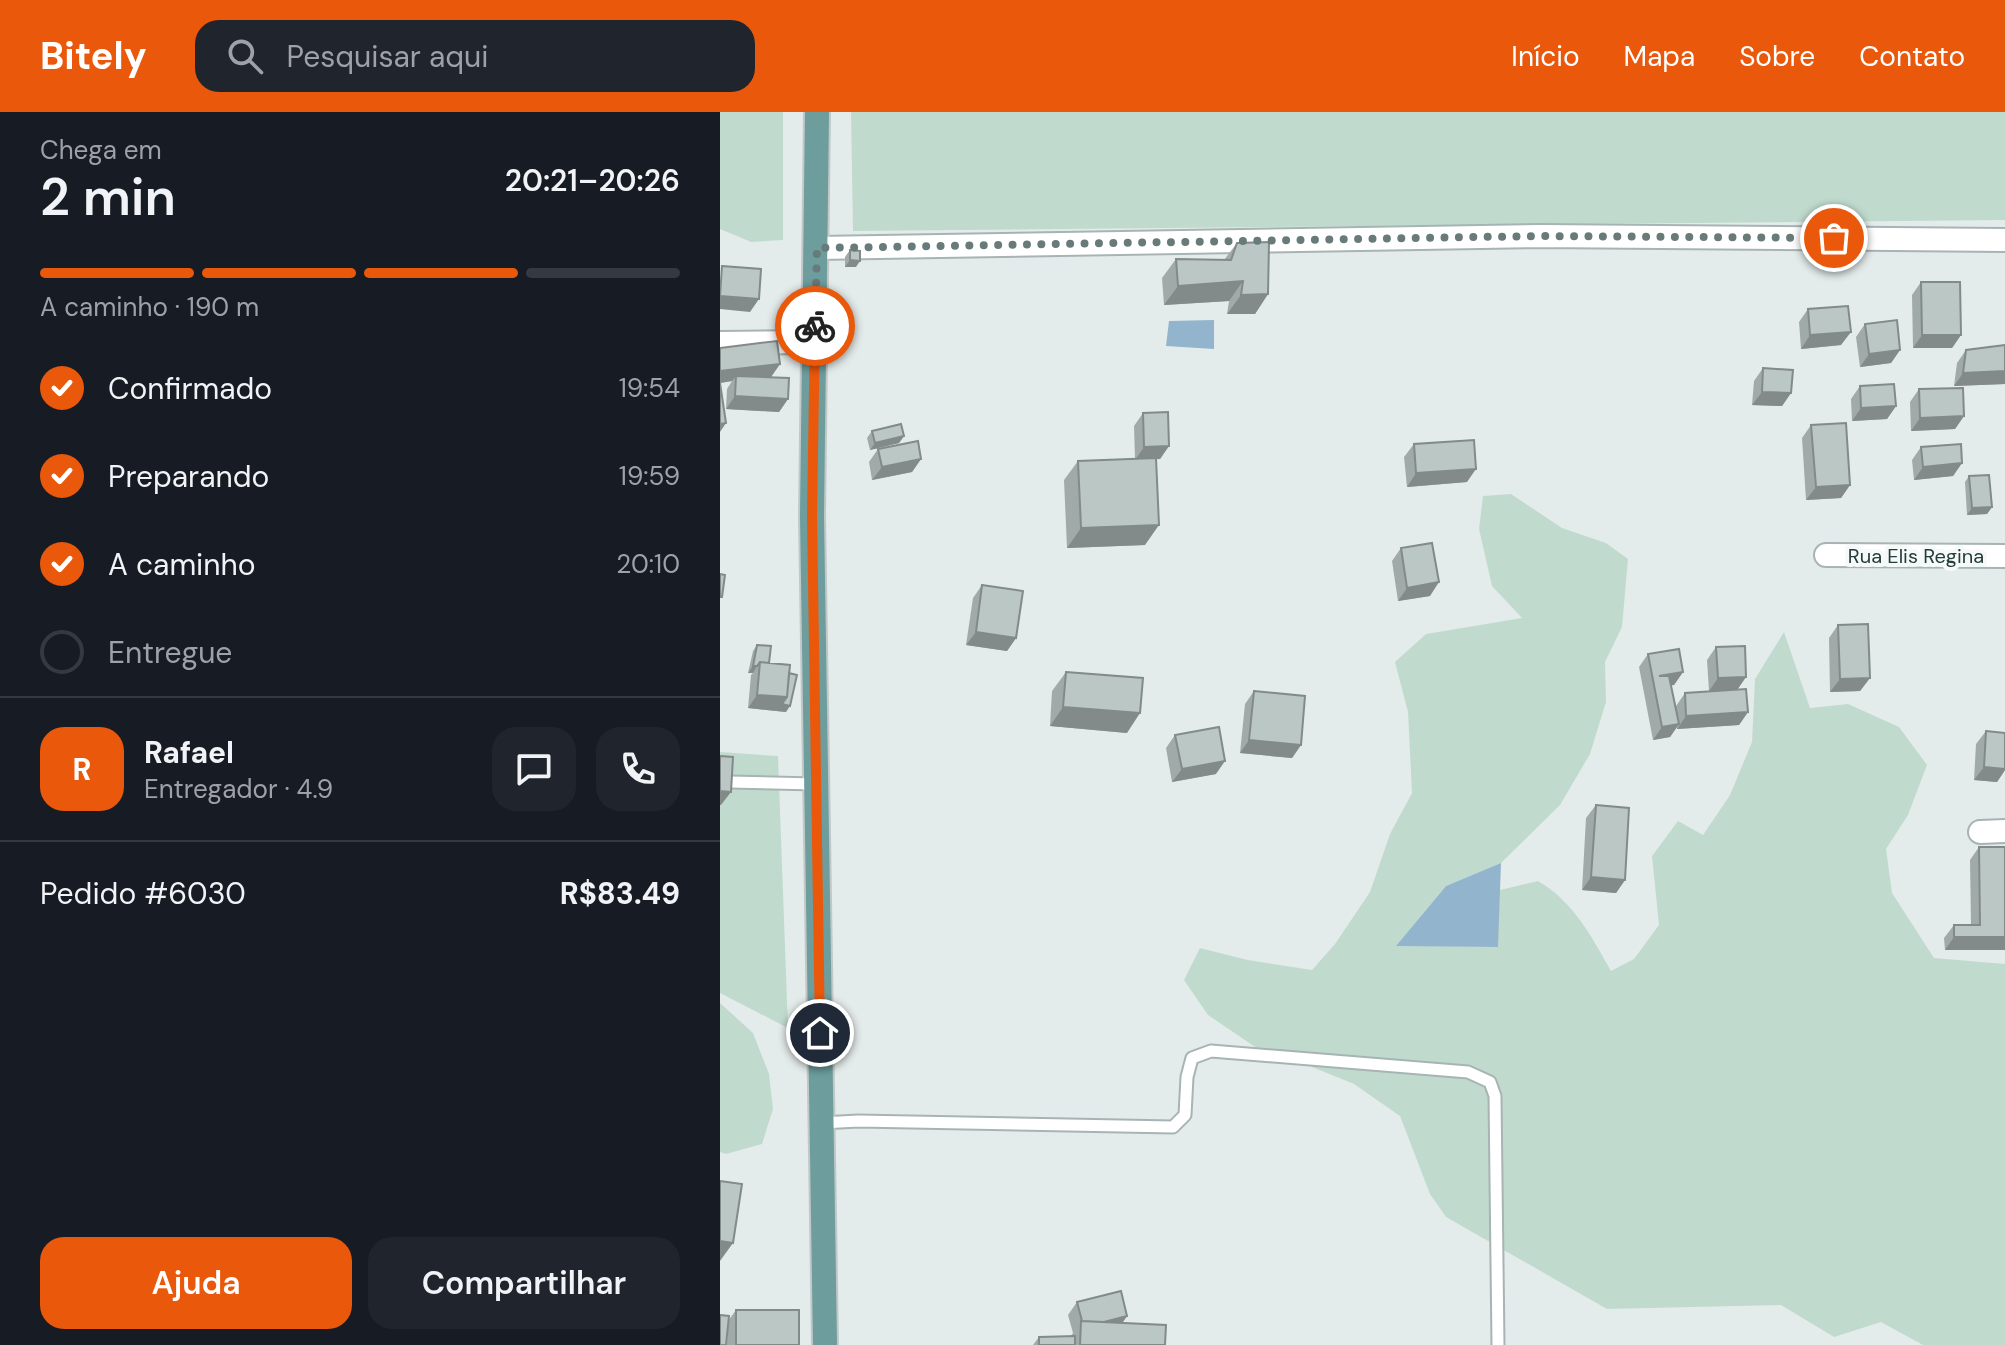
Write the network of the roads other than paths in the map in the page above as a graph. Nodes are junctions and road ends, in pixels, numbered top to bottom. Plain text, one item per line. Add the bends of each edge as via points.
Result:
1 (817, 112) edge
2 (2005, 240) edge
3 (817, 248) junction
4 (814, 342) junction
5 (720, 343) edge
6 (1826, 555) dead end
7 (2005, 556) edge
8 (730, 782) edge
9 (817, 784) junction
10 (2005, 831) edge
11 (1980, 832) dead end
12 (822, 1123) junction
13 (825, 1345) edge
14 (1498, 1345) edge

1 - 3 main road
2 - 3 street via 1540,236
3 - 4 main road
4 - 5 street
4 - 9 main road
6 - 7 street, Rua Elis Regina
8 - 9 lane
9 - 12 main road
10 - 11 street
12 - 13 main road
12 - 14 lane via 1173,1127 1185,1115 1192,1058 1211,1051 1468,1072 1490,1082 1495,1096

